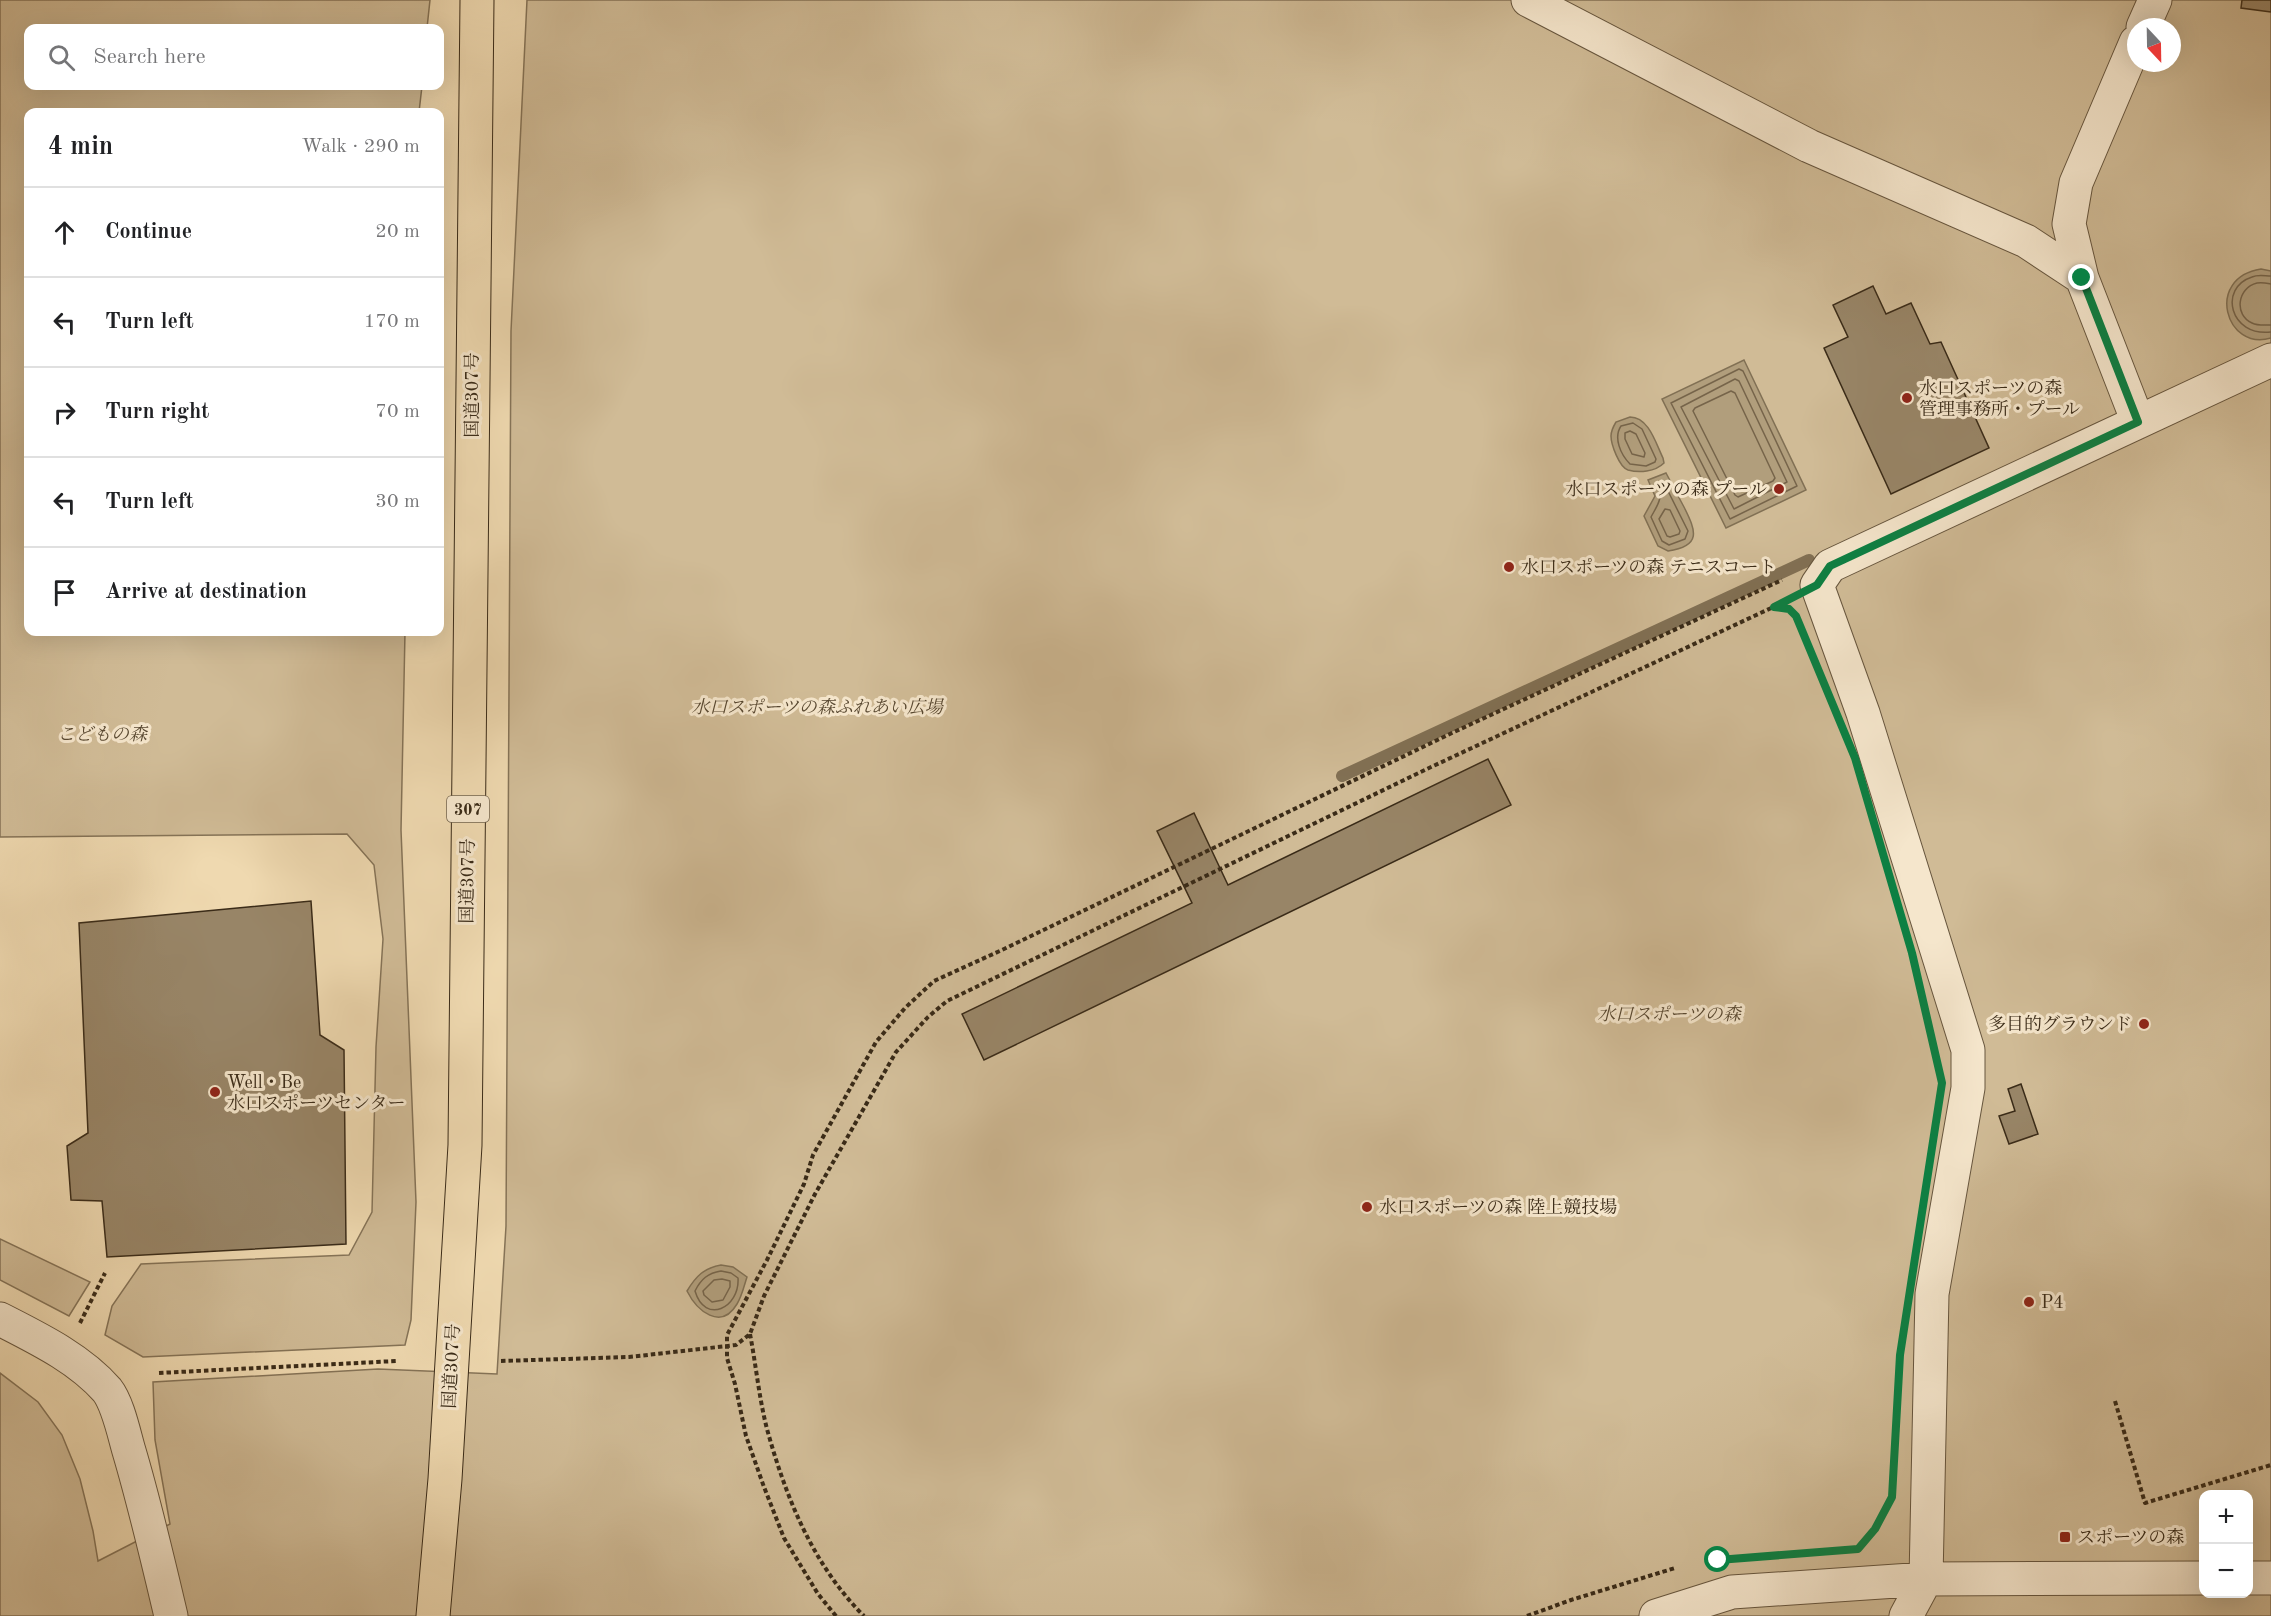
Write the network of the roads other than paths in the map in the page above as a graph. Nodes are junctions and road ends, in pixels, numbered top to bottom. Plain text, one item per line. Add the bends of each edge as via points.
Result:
1 (477, 0) edge
2 (1528, 0) edge
3 (2155, 0) edge
4 (2146, 18) edge
5 (2127, 63) edge
6 (2082, 278) junction
7 (2271, 360) edge
8 (2138, 422) junction
9 (0, 1319) edge
10 (2199, 1578) edge
11 (2253, 1578) edge
12 (2271, 1578) edge
13 (1926, 1579) junction
14 (171, 1616) edge
15 (433, 1616) edge
16 (1656, 1616) edge
17 (1906, 1616) edge

1 - 15 highway, 国道307号 / 307 via 465,1145
2 - 6 street via 1809,146 2026,241
3 - 4 street
5 - 6 street via 2076,183 2069,224
6 - 8 street
7 - 8 street
8 - 13 street via 1830,566 1817,585 1863,713 1968,1050 1968,1088 1932,1294
9 - 14 street via 49,1345 108,1392 122,1424 144,1502
10 - 13 street
11 - 12 street
13 - 16 street via 1732,1592
13 - 17 street

